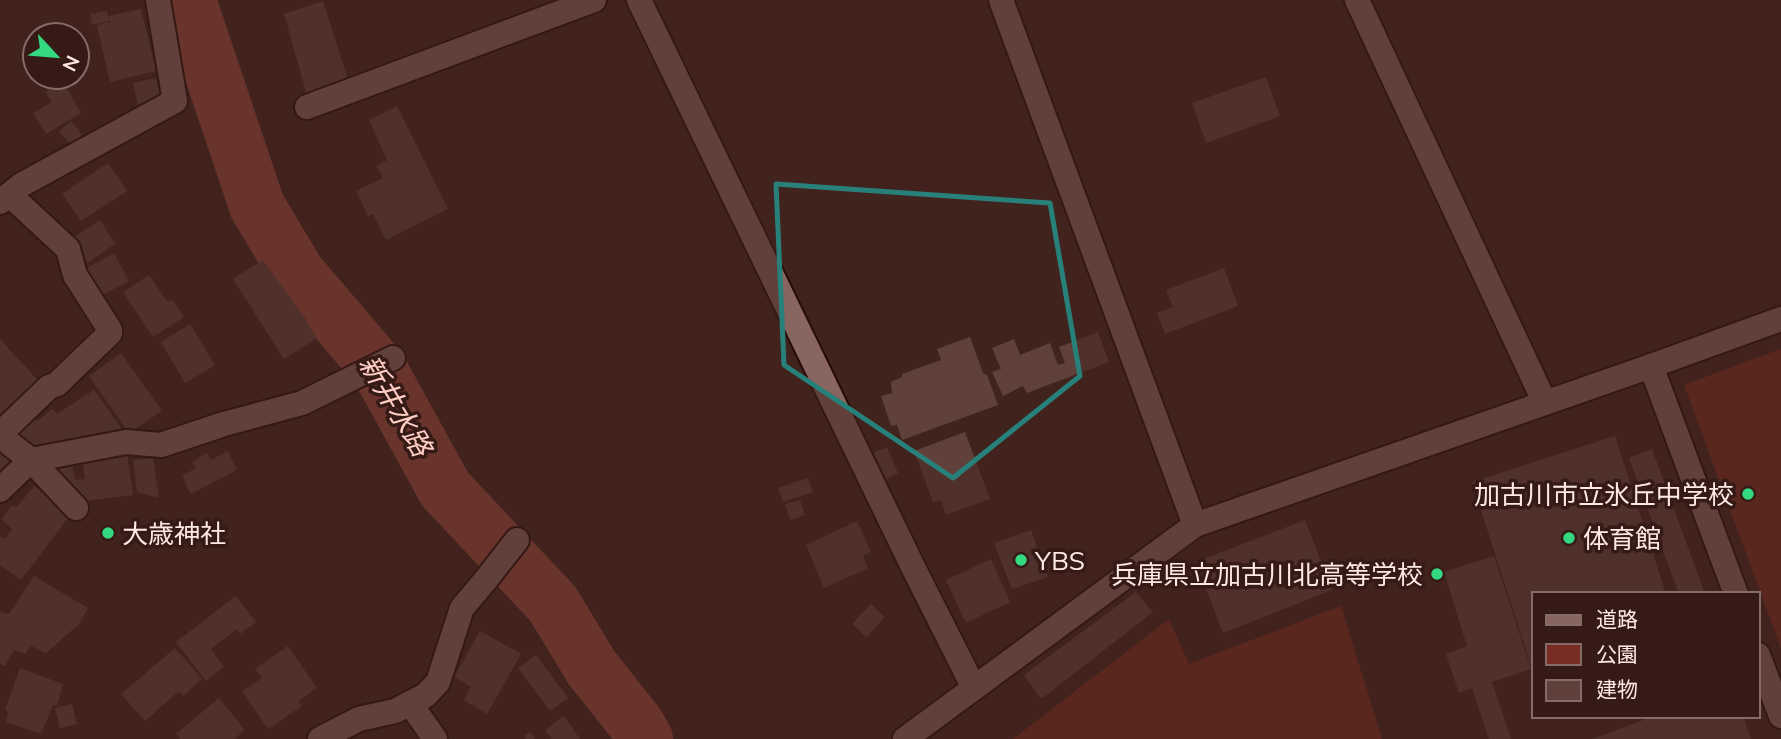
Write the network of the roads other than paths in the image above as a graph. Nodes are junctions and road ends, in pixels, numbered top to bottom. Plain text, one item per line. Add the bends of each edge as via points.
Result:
1 (158, 0) edge
2 (594, 0) edge
3 (639, 0) edge
4 (1001, 0) edge
5 (1357, 0) edge
6 (307, 107) dead end
7 (5, 199) edge
8 (1781, 319) edge
9 (393, 358) dead end
10 (1651, 366) junction
11 (1545, 403) junction
12 (0, 435) edge
13 (31, 460) junction
14 (0, 490) edge
15 (76, 508) dead end
16 (1195, 525) junction
17 (517, 540) dead end
18 (1735, 592) edge
19 (1760, 660) edge
20 (974, 688) junction
21 (410, 703) junction
22 (1781, 716) edge
23 (320, 739) edge
24 (435, 739) edge
25 (905, 739) edge

1 - 7 street via 175,101 22,185
2 - 6 street
3 - 20 street
4 - 16 street
5 - 11 street
7 - 12 street via 68,249 75,275 110,333
8 - 10 street
9 - 13 street via 302,402 161,444 126,442
10 - 11 street
10 - 18 street
11 - 16 street
12 - 13 street
13 - 14 street
13 - 15 street
16 - 20 street
17 - 21 street via 462,608 439,682
19 - 22 street
20 - 25 street
21 - 23 street via 359,719
21 - 24 street

